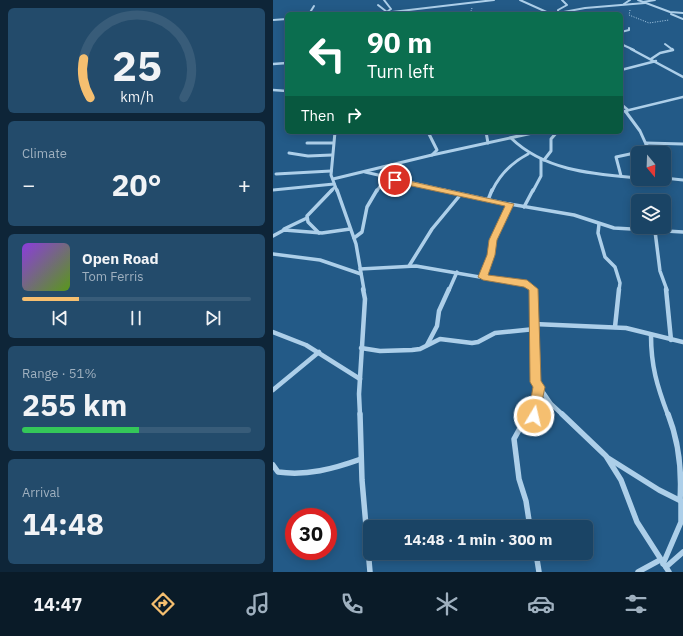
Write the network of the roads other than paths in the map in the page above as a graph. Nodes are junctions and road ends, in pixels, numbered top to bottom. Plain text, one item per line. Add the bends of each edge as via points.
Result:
1 (384, 0) edge
2 (460, 0) edge
3 (494, 0) edge
4 (520, 0) edge
5 (562, 0) edge
6 (630, 0) edge
7 (638, 0) edge
8 (655, 0) edge
9 (644, 3) junction
10 (462, 4) junction
11 (624, 4) junction
12 (378, 5) dead end
13 (314, 6) dead end
14 (657, 8) junction
15 (312, 11) joint
16 (315, 12) dead end
17 (387, 12) junction
18 (547, 12) edge
19 (558, 12) edge
20 (565, 12) edge
21 (667, 12) junction
22 (682, 13) edge
23 (285, 19) edge
24 (682, 19) edge
25 (273, 20) edge
26 (629, 28) dead end
27 (623, 31) edge
28 (665, 44) dead end
29 (623, 45) edge
30 (651, 60) junction
31 (656, 61) junction
32 (285, 63) edge
33 (273, 64) edge
34 (623, 69) edge
35 (683, 77) edge
36 (273, 90) edge
37 (285, 91) edge
38 (683, 97) edge
39 (623, 106) edge
40 (627, 111) junction
41 (623, 112) edge
42 (335, 134) edge
43 (429, 134) edge
44 (486, 134) edge
45 (528, 134) edge
46 (555, 134) edge
47 (511, 138) junction
48 (307, 143) dead end
49 (333, 143) junction
50 (488, 143) junction
51 (647, 144) junction
52 (683, 144) edge
53 (289, 153) dead end
54 (528, 154) junction
55 (332, 155) junction
56 (432, 155) junction
57 (543, 160) junction
58 (331, 171) junction
59 (365, 172) junction
60 (276, 174) dead end
61 (621, 176) junction
62 (631, 177) edge
63 (385, 178) junction
64 (671, 179) edge
65 (683, 180) edge
66 (334, 184) junction
67 (273, 190) edge
68 (461, 194) junction
69 (488, 200) junction
70 (510, 204) junction
71 (524, 207) junction
72 (307, 218) junction
73 (599, 224) junction
74 (351, 229) junction
75 (631, 229) edge
76 (282, 230) junction
77 (671, 232) edge
78 (683, 232) edge
79 (319, 233) junction
80 (655, 234) edge
81 (273, 236) edge
82 (354, 238) junction
83 (273, 254) edge
84 (409, 266) junction
85 (361, 271) junction
86 (457, 272) junction
87 (483, 277) junction
88 (535, 327) junction
89 (615, 327) junction
90 (273, 332) edge
91 (651, 335) junction
92 (671, 340) junction
93 (683, 342) edge
94 (427, 345) junction
95 (361, 348) junction
96 (319, 352) junction
97 (360, 379) junction
98 (539, 387) junction
99 (273, 390) edge
100 (605, 456) junction
101 (361, 459) junction
102 (273, 465) edge
103 (681, 501) edge
104 (529, 520) edge
105 (683, 552) edge
106 (537, 560) edge
107 (665, 566) edge
108 (370, 572) edge
109 (539, 572) edge
110 (638, 572) edge

1 - 17 street via 391,9
2 - 10 street
3 - 10 street
4 - 18 street
5 - 19 street via 567,6
6 - 11 street
7 - 9 street
8 - 9 street
9 - 11 street
9 - 14 street
10 - 17 street
11 - 20 street
12 - 17 street
13 - 15 street
14 - 21 street
14 - 22 street
15 - 16 street
21 - 22 street
21 - 24 street
23 - 25 street
26 - 27 street
28 - 30 street via 673,50 660,53
29 - 30 street
30 - 31 street
31 - 34 street
31 - 35 street
32 - 33 street
36 - 37 street
38 - 40 street
39 - 40 street
40 - 41 street
40 - 51 street
42 - 49 street
43 - 56 street via 437,150
44 - 50 street
45 - 47 street
46 - 57 street via 551,139 551,151
47 - 50 street
47 - 54 street
48 - 49 street
49 - 55 street
50 - 56 street
51 - 52 street
51 - 61 street via 631,154 616,157
53 - 55 street via 308,156
54 - 57 street
54 - 69 street via 506,167
55 - 58 street
56 - 59 street
57 - 61 street via 585,172
57 - 71 street via 541,176
58 - 60 street
58 - 66 street
59 - 63 street
59 - 66 street
61 - 62 street
63 - 68 street
63 - 82 street via 367,207 362,232
64 - 65 street
66 - 67 street
66 - 72 street
66 - 74 street
68 - 69 street
68 - 84 street via 432,229
69 - 70 street
70 - 71 street
70 - 87 street via 493,240
71 - 73 street via 574,215
72 - 76 street
72 - 79 street
73 - 75 street
73 - 89 street via 598,233 605,257 615,267 619,283
74 - 79 street
74 - 82 street
76 - 79 street
76 - 81 street
77 - 78 street
80 - 92 street via 660,272 667,291
82 - 85 street
83 - 85 street via 320,260
84 - 85 street
84 - 86 street
85 - 95 street via 365,300
86 - 87 street
86 - 94 street via 439,311 437,326
87 - 88 street via 531,286 534,294
88 - 89 street via 562,324
88 - 94 street via 495,333 478,342 447,339
88 - 98 street via 536,382
89 - 91 street
90 - 96 street
91 - 92 street
91 - 103 street via 652,366 659,392 674,428 678,450
92 - 93 street
94 - 95 street via 412,350 380,351
95 - 97 street
96 - 97 street
96 - 99 street
97 - 101 street
98 - 100 street via 551,404
98 - 104 street via 534,416 519,430 514,439 516,462
100 - 103 street
100 - 107 street via 621,480 637,522
101 - 102 street via 313,474 293,475 278,472
101 - 108 street
103 - 107 street via 681,522
105 - 107 street
106 - 109 street
107 - 110 street

